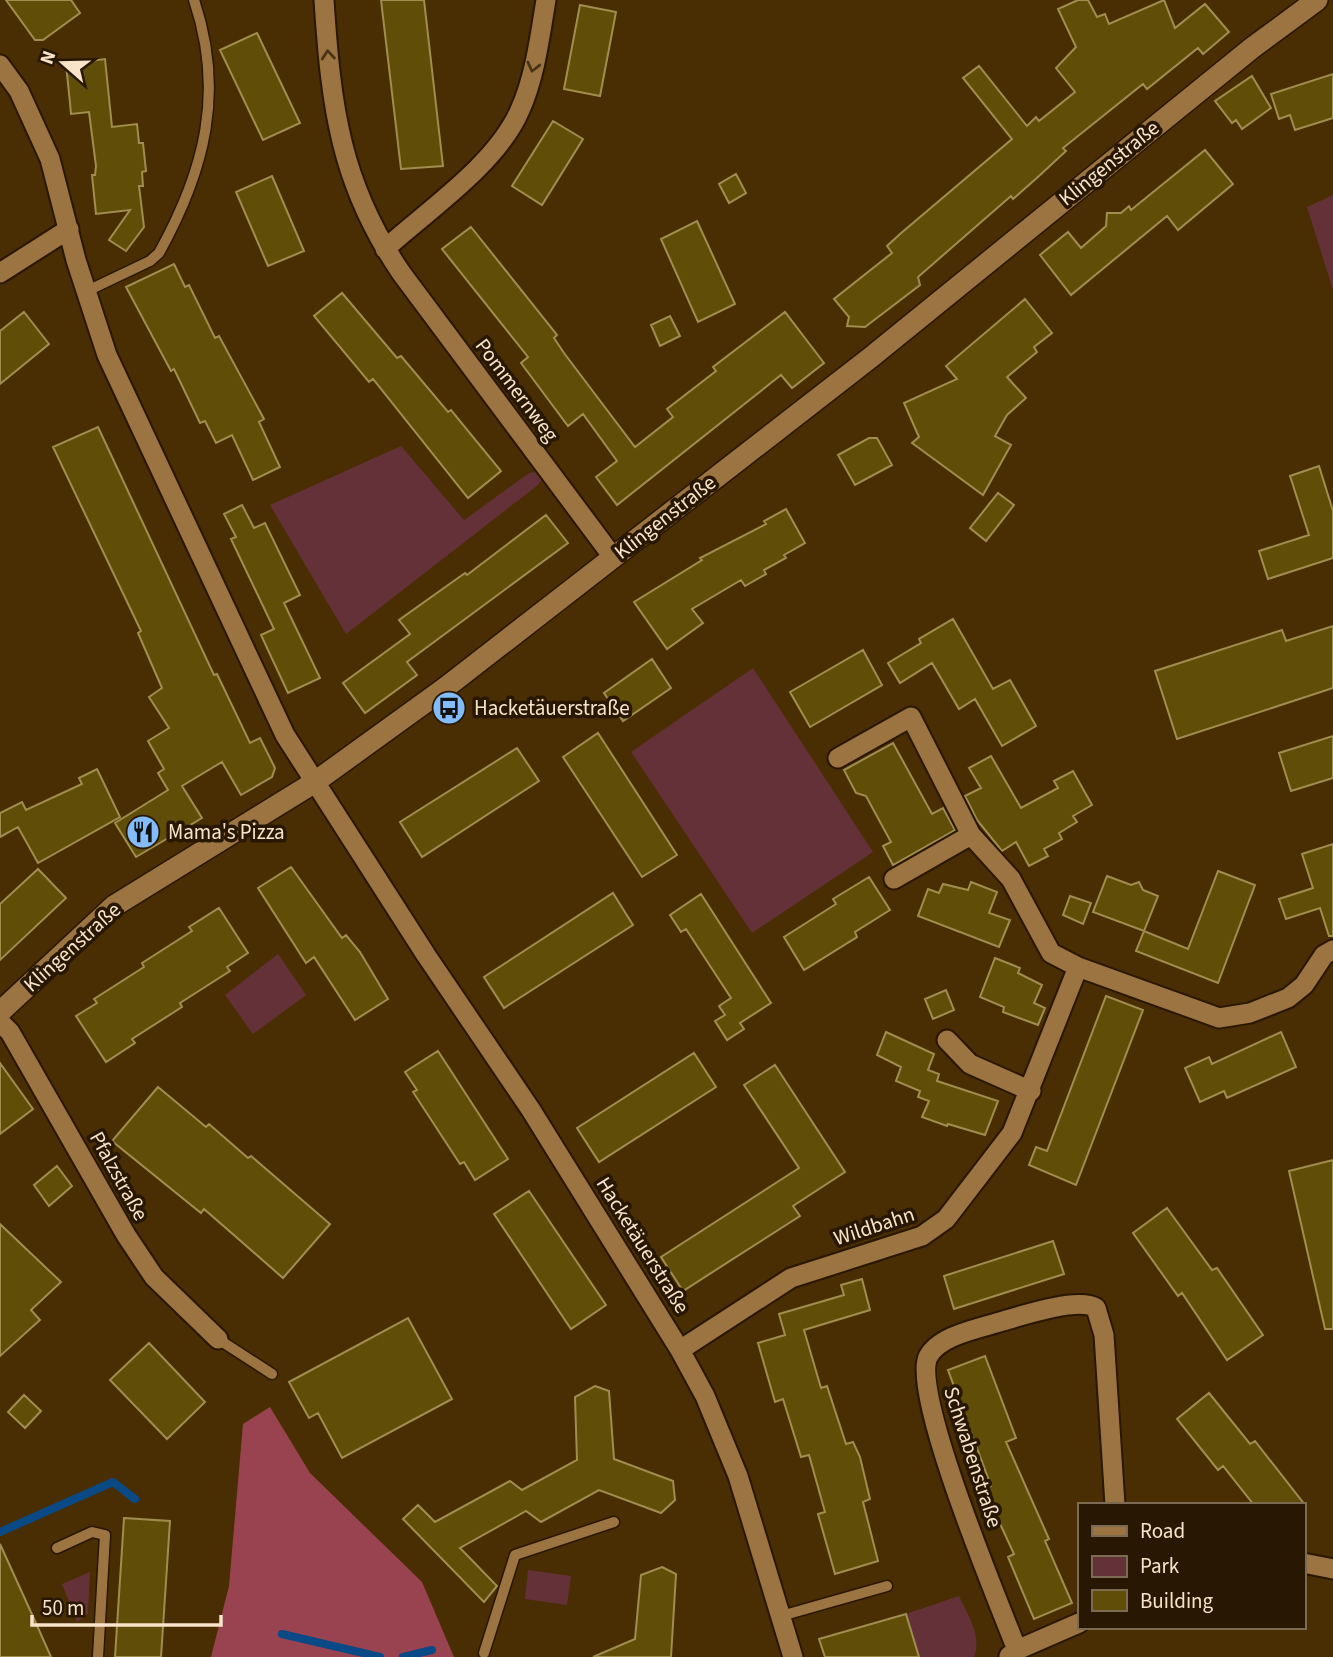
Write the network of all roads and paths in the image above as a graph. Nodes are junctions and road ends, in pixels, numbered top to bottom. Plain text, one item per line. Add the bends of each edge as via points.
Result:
1 (194, 0) edge
2 (324, 0) edge
3 (546, 0) edge
4 (1317, 0) edge
5 (0, 65) edge
6 (69, 229) junction
7 (385, 249) junction
8 (0, 273) edge
9 (85, 292) junction
10 (613, 557) junction
11 (838, 758) dead end
12 (315, 782) junction
13 (971, 835) junction
14 (894, 879) dead end
15 (1333, 950) edge
16 (1078, 967) junction
17 (0, 1013) edge
18 (0, 1022) edge
19 (947, 1040) dead end
20 (1031, 1091) junction
21 (218, 1339) joint
22 (680, 1350) junction
23 (272, 1374) dead end
24 (1115, 1503) edge
25 (614, 1522) dead end
26 (57, 1548) dead end
27 (1305, 1563) edge
28 (1333, 1569) edge
29 (887, 1586) dead end
30 (781, 1616) junction
31 (1078, 1623) edge
32 (484, 1653) dead end
33 (1013, 1653) edge
34 (98, 1657) edge
35 (793, 1657) edge

1 - 9 lane via 207,42 211,82 208,124 194,175 159,253
7 -> 2 street, Pommernweg via 360,203 334,109
3 -> 7 street via 525,98 511,127 471,172
4 - 10 street, Klingenstraße
5 - 6 street, Hacketäuerstraße via 42,136
6 - 8 street
6 - 9 street, Hacketäuerstraße
7 - 10 street, Pommernweg
9 - 12 street, Hacketäuerstraße via 119,382 255,673 285,735
10 - 12 street, Klingenstraße
11 - 13 street via 911,717
12 - 17 street, Klingenstraße via 114,906
12 - 22 street, Hacketäuerstraße via 537,1119
13 - 14 street
13 - 16 street via 1011,879 1051,953
15 - 16 street via 1288,999 1219,1018
16 - 20 street, Wildbahn
18 - 21 street, Pfalzstraße via 55,1108 125,1235 154,1277
19 - 20 street via 970,1064
20 - 22 street, Wildbahn via 1012,1133 936,1228 791,1278
21 - 23 lane
22 - 30 street, Hacketäuerstraße via 738,1476
24 - 33 street, Schwabenstraße via 1104,1335 1096,1308 1076,1304 1005,1321 948,1340 929,1355 925,1371 932,1413
25 - 32 lane via 515,1555
26 - 34 lane via 92,1532 105,1535
27 - 28 street
29 - 30 lane
30 - 35 street, Hacketäuerstraße
31 - 33 street

